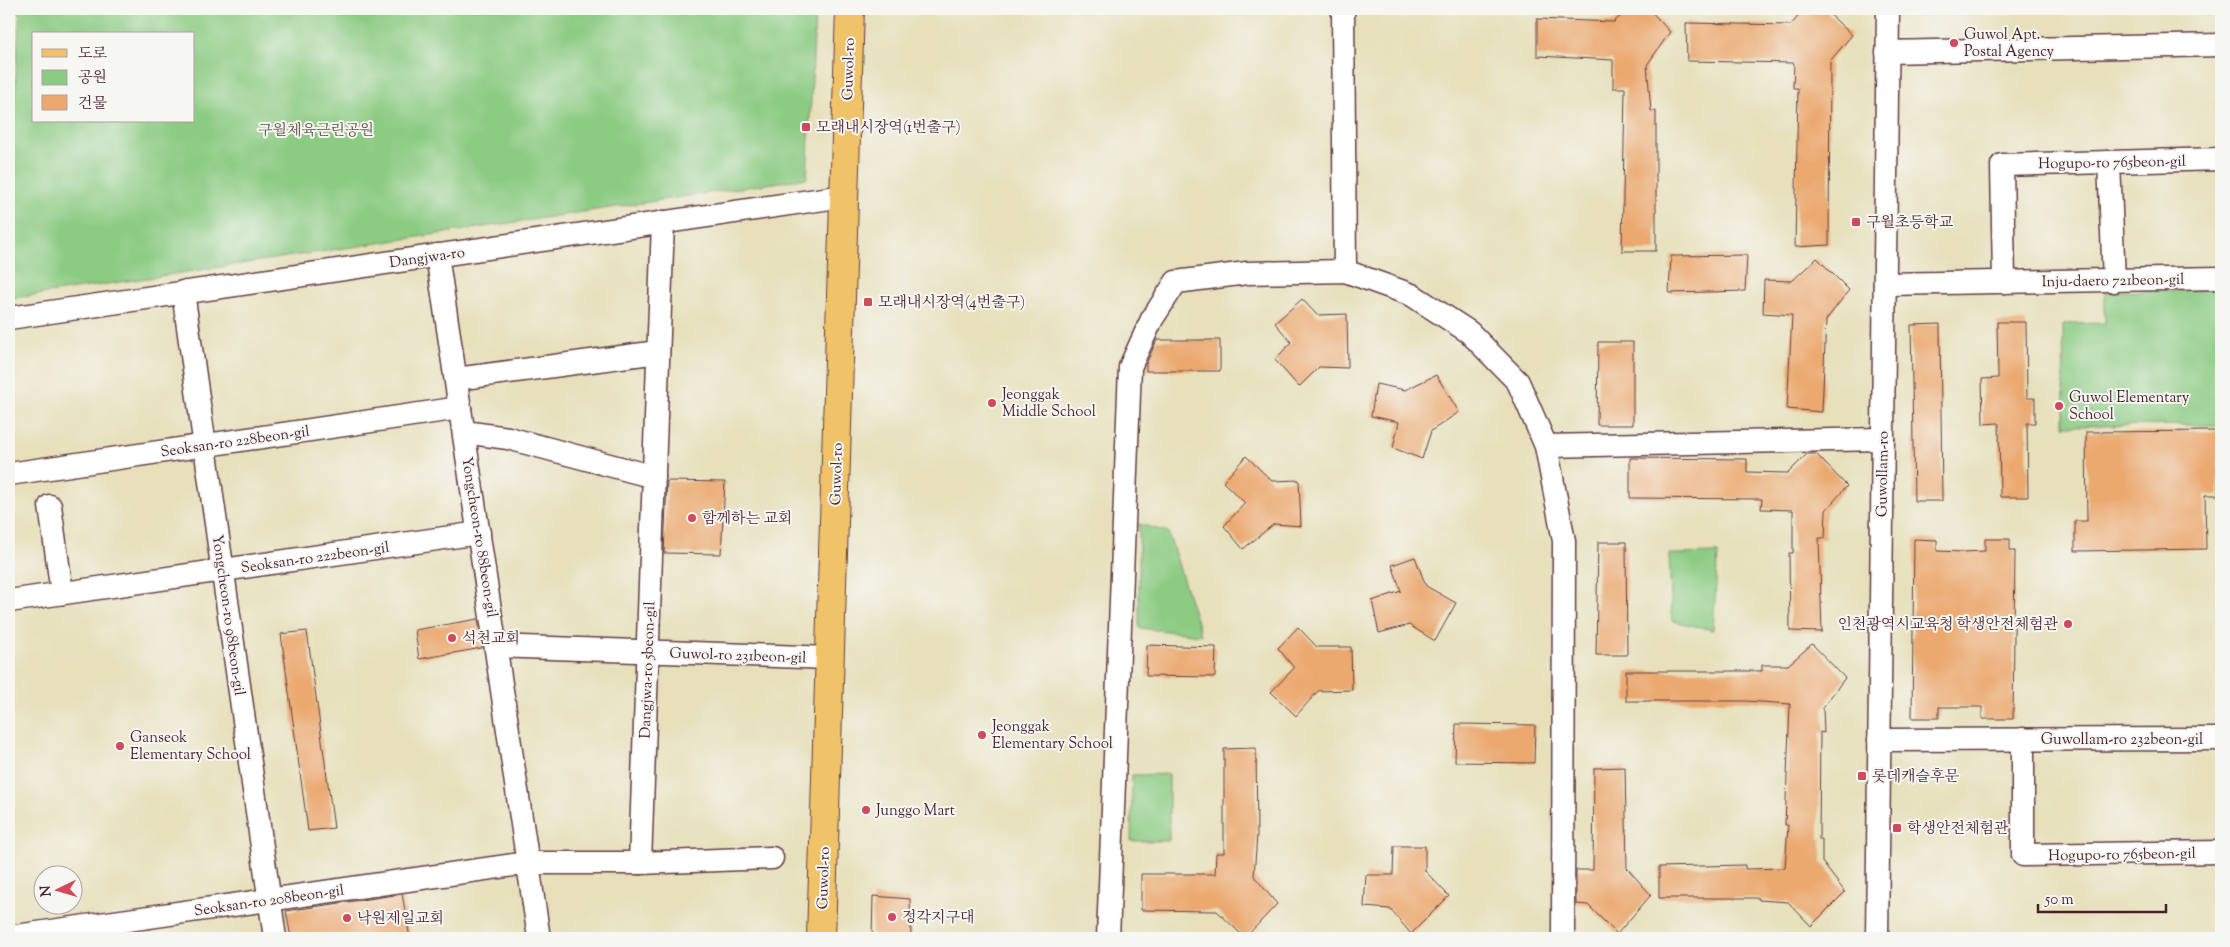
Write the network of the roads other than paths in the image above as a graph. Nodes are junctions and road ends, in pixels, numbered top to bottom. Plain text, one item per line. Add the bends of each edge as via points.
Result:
1 (850, 9) edge
2 (1343, 9) edge
3 (1888, 9) edge
4 (2221, 45) edge
5 (1887, 52) junction
6 (2221, 159) edge
7 (2109, 162) junction
8 (844, 196) junction
9 (663, 222) junction
10 (437, 255) junction
11 (1345, 271) junction
12 (2221, 278) edge
13 (2114, 281) junction
14 (2004, 282) junction
15 (1884, 284) junction
16 (183, 292) junction
17 (9, 318) edge
18 (658, 352) junction
19 (456, 379) junction
20 (460, 408) junction
21 (464, 432) junction
22 (1883, 439) junction
23 (205, 445) junction
24 (1546, 446) junction
25 (9, 474) edge
26 (654, 477) junction
27 (50, 506) dead end
28 (479, 533) junction
29 (223, 570) junction
30 (62, 593) junction
31 (9, 601) edge
32 (496, 646) junction
33 (648, 652) junction
34 (830, 658) junction
35 (2023, 739) junction
36 (2221, 739) edge
37 (1879, 740) junction
38 (2221, 852) edge
39 (2023, 855) joint
40 (772, 858) dead end
41 (528, 863) junction
42 (640, 863) junction
43 (270, 900) junction
44 (33, 936) edge
45 (9, 937) edge
46 (276, 938) edge
47 (539, 938) edge
48 (821, 938) edge
49 (1108, 938) edge
50 (1562, 938) edge
51 (1877, 938) edge

1 - 8 main road, Guwol-ro
2 - 11 street
3 - 5 street, Guwollam-ro
4 - 5 street
5 - 15 street, Guwollam-ro
6 - 7 street, Hogupo-ro 765beon-gil
7 - 13 street
7 - 14 street, Hogupo-ro 765beon-gil via 2002,165
8 - 9 street, Dangjwa-ro
8 - 34 main road, Guwol-ro
9 - 10 street, Dangjwa-ro
9 - 18 street, Dangjwa-ro 5beon-gil
10 - 16 street, Dangjwa-ro
10 - 19 street, Yongcheon-ro 88beon-gil
11 - 24 street via 1412,295 1469,332 1518,382
11 - 49 street via 1247,273 1176,282 1152,320 1130,368
12 - 13 street, Inju-daero 721beon-gil
13 - 14 street, Inju-daero 721beon-gil
14 - 15 street, Inju-daero 721beon-gil
15 - 22 street, Guwollam-ro
16 - 17 street, Dangjwa-ro
16 - 23 street, Yongcheon-ro 98beon-gil
18 - 19 street
18 - 26 street, Dangjwa-ro 5beon-gil
19 - 20 street, Yongcheon-ro 88beon-gil
20 - 21 street, Yongcheon-ro 88beon-gil
20 - 23 street, Seoksan-ro 228beon-gil
21 - 26 street via 508,438
21 - 28 street, Yongcheon-ro 88beon-gil
22 - 24 street
22 - 37 street, Guwollam-ro
23 - 25 street, Seoksan-ro 228beon-gil
23 - 29 street, Yongcheon-ro 98beon-gil
24 - 50 street via 1564,541
26 - 33 street, Dangjwa-ro 5beon-gil
27 - 30 street
28 - 29 street, Seoksan-ro 222beon-gil
28 - 32 street, Yongcheon-ro 88beon-gil
29 - 30 street, Seoksan-ro 222beon-gil
29 - 43 street, Yongcheon-ro 98beon-gil
30 - 31 street, Seoksan-ro 222beon-gil
32 - 33 street, Guwol-ro 231beon-gil
32 - 41 street, Yongcheon-ro 88beon-gil
33 - 34 street, Guwol-ro 231beon-gil
33 - 42 street, Dangjwa-ro 5beon-gil
34 - 48 main road, Guwol-ro
35 - 36 street, Guwollam-ro 232beon-gil
35 - 37 street, Guwollam-ro 232beon-gil
35 - 39 street, Guwollam-ro 232beon-gil
37 - 51 street, Guwollam-ro
38 - 39 street, Hogupo-ro 765beon-gil
40 - 42 street, Seoksan-ro 208beon-gil
41 - 42 street, Seoksan-ro 208beon-gil
41 - 43 street, Seoksan-ro 208beon-gil
41 - 47 street, Yongcheon-ro 88beon-gil
43 - 44 street, Seoksan-ro 208beon-gil
43 - 46 street, Yongcheon-ro 98beon-gil
44 - 45 street, Seoksan-ro 208beon-gil

